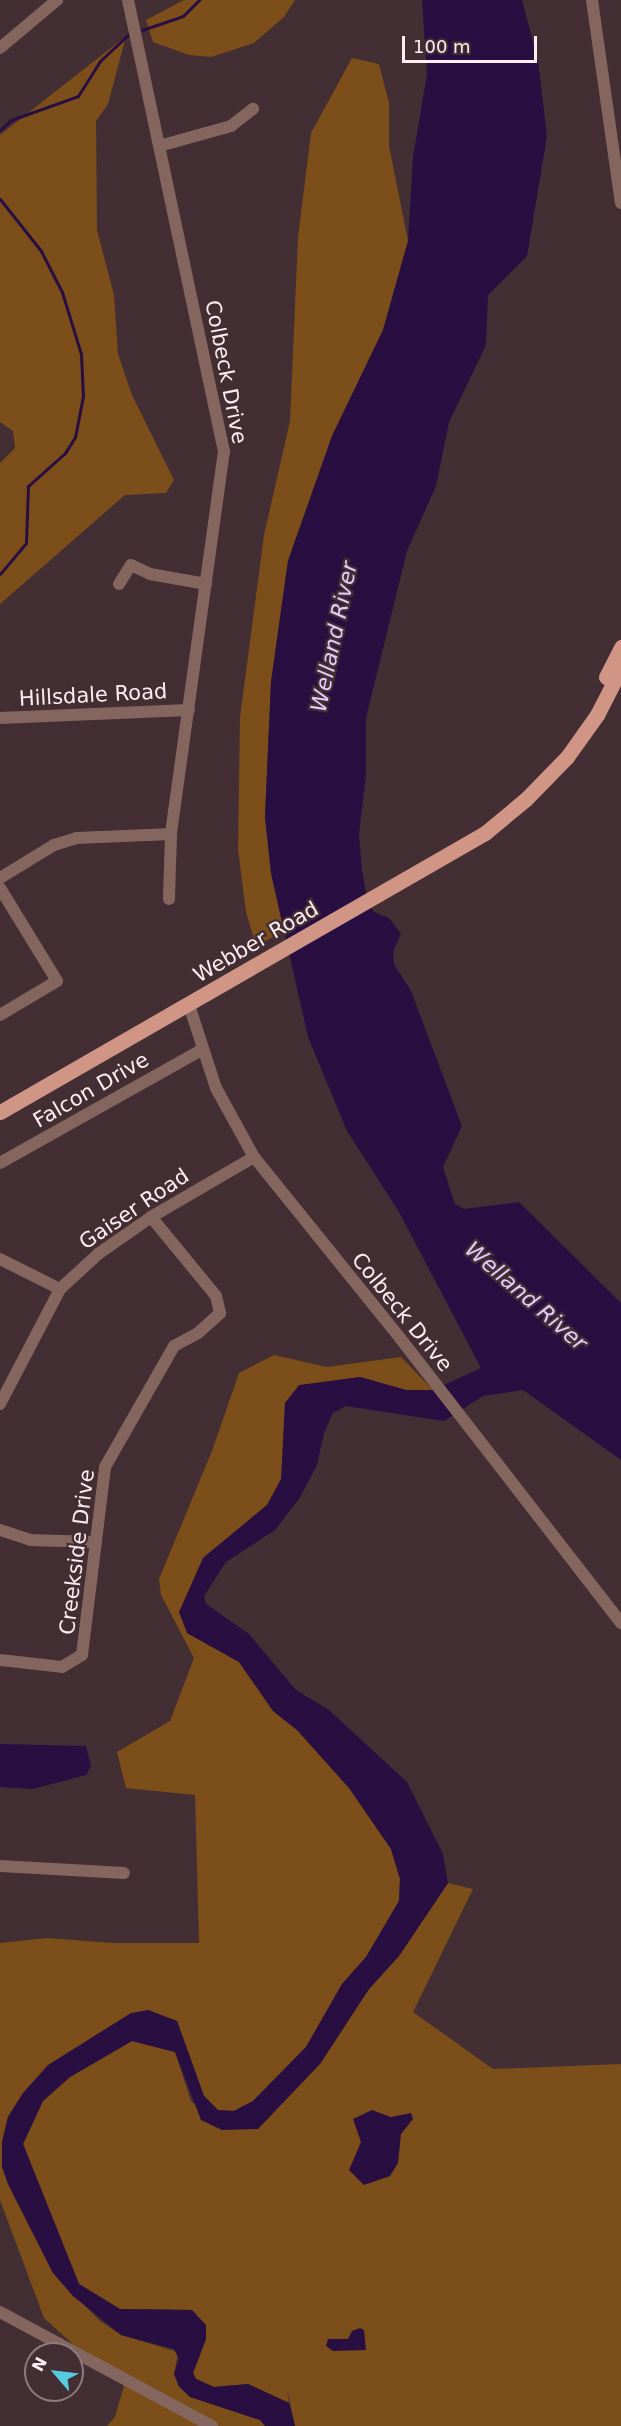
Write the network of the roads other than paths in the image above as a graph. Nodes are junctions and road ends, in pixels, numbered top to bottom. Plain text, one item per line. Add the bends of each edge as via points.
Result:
1 (57, 0) edge
2 (128, 0) edge
3 (592, 0) edge
4 (0, 48) edge
5 (253, 109) dead end
6 (159, 146) junction
7 (621, 203) edge
8 (119, 584) dead end
9 (206, 584) junction
10 (621, 647) edge
11 (621, 668) edge
12 (189, 710) junction
13 (0, 718) edge
14 (526, 799) junction
15 (171, 834) junction
16 (0, 878) edge
17 (0, 888) edge
18 (169, 899) dead end
19 (189, 1005) junction
20 (0, 1015) edge
21 (201, 1050) junction
22 (0, 1112) edge
23 (254, 1157) junction
24 (0, 1163) edge
25 (151, 1217) junction
26 (0, 1259) edge
27 (60, 1289) junction
28 (2, 1397) edge
29 (0, 1530) edge
30 (96, 1542) junction
31 (621, 1623) edge
32 (0, 1660) edge
33 (0, 1866) edge
34 (124, 1873) dead end
35 (0, 2312) edge
36 (212, 2426) edge

1 - 4 street
2 - 6 street, Colbeck Drive
3 - 7 street
5 - 6 street via 231,126
6 - 9 street, Colbeck Drive via 224,451
8 - 9 street via 131,565 150,574
9 - 12 street, Colbeck Drive
10 - 14 main road, Webber Road via 572,740
11 - 14 main road, Webber Road via 575,746
12 - 13 street, Hillsdale Road
12 - 15 street, Colbeck Drive
14 - 19 main road, Webber Road via 485,833
15 - 16 street via 77,838 45,850
15 - 18 street, Colbeck Drive
17 - 20 street via 57,981
19 - 21 street, Colbeck Drive
19 - 22 main road, Webber Road
21 - 23 street, Colbeck Drive
21 - 24 street, Falcon Drive
23 - 25 street, Gaiser Road
23 - 31 street, Colbeck Drive
25 - 27 street, Gaiser Road via 98,1254
25 - 30 street, Creekside Drive via 216,1296 221,1308 216,1318 174,1346 116,1446 102,1480
26 - 27 street
27 - 28 street, Gaiser Road
29 - 30 street via 30,1540
30 - 32 street, Creekside Drive via 82,1655 62,1667
33 - 34 street
35 - 36 street

